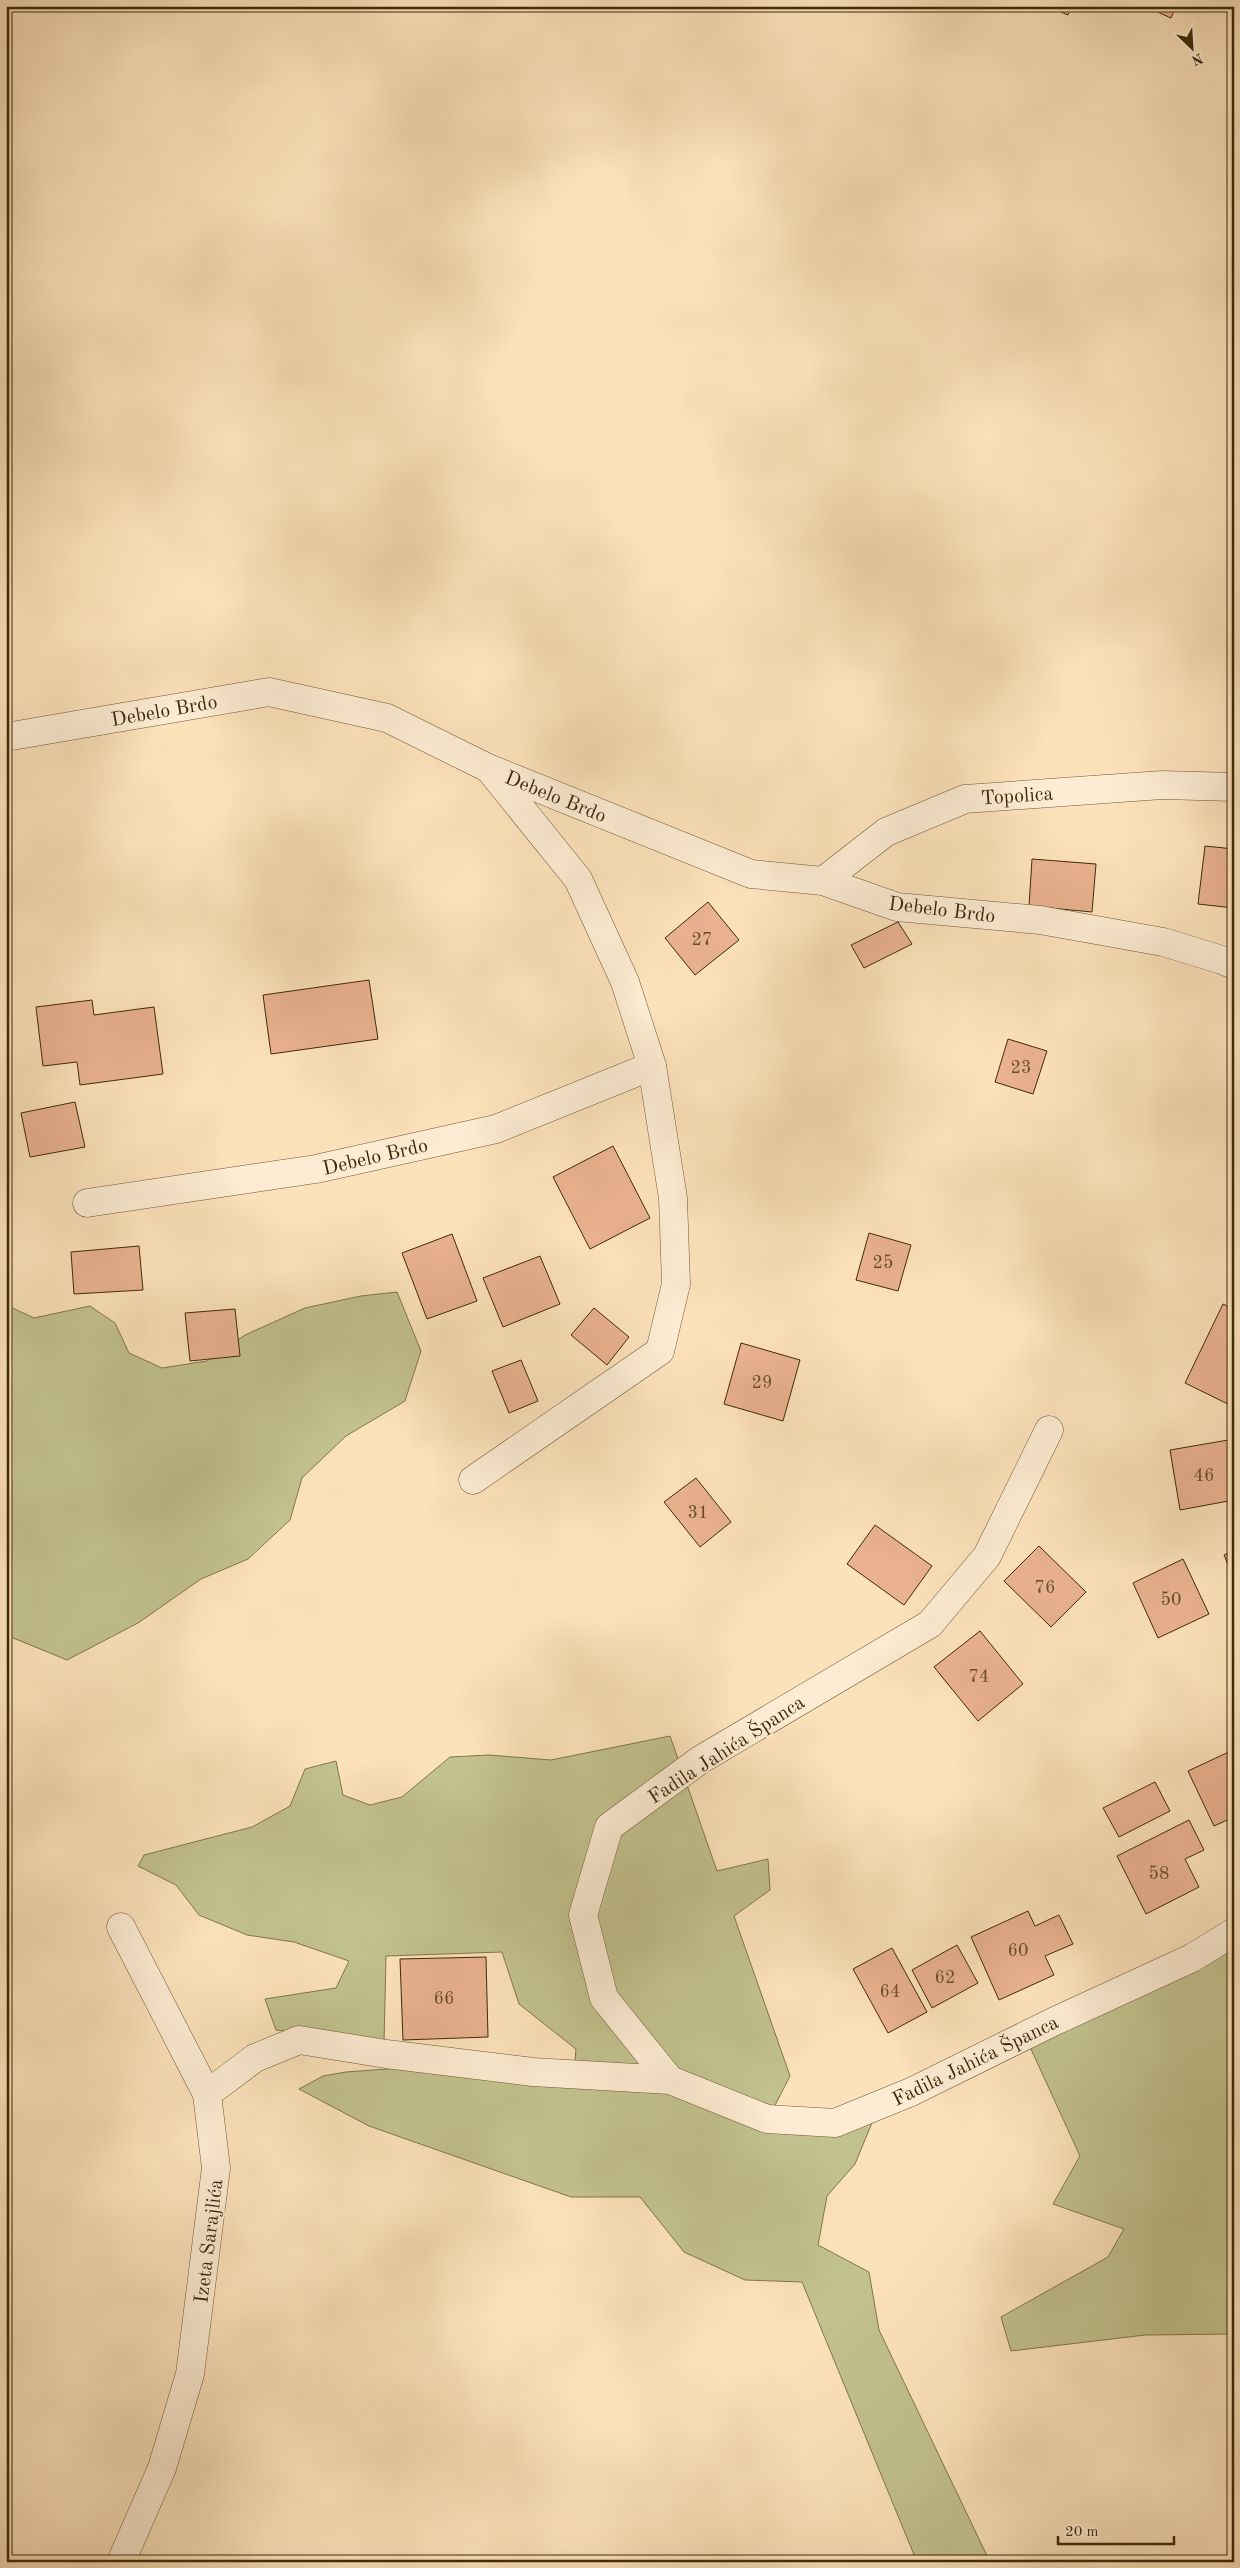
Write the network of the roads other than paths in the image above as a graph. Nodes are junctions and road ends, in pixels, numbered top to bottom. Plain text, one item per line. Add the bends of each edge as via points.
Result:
1 (6, 738) edge
2 (488, 768) junction
3 (1234, 787) edge
4 (823, 881) junction
5 (1234, 965) edge
6 (652, 1066) junction
7 (87, 1203) dead end
8 (1049, 1430) dead end
9 (473, 1480) dead end
10 (121, 1927) dead end
11 (1234, 1932) edge
12 (670, 2080) junction
13 (207, 2094) junction
14 (121, 2562) edge

1 - 2 street, Debelo Brdo via 269,692 388,718
2 - 4 street, Debelo Brdo via 751,874
2 - 6 street, Debelo Brdo via 578,879 625,982
3 - 4 street, Topolica via 1162,785 965,799 886,832
4 - 5 street, Debelo Brdo via 897,907 1050,922 1163,942
6 - 7 street, Debelo Brdo via 496,1129 316,1169
6 - 9 street, Debelo Brdo via 673,1198 676,1274 660,1351
8 - 12 street, Fadila Jahića Španca via 987,1556 930,1624 700,1760 609,1827 583,1915 604,1998
10 - 13 street, Izeta Sarajlića
11 - 12 street, Fadila Jahića Španca via 1192,1958 911,2092 836,2123 767,2119
12 - 13 street via 533,2072 299,2040 255,2058
13 - 14 street, Izeta Sarajlića via 216,2168 190,2374 162,2468

